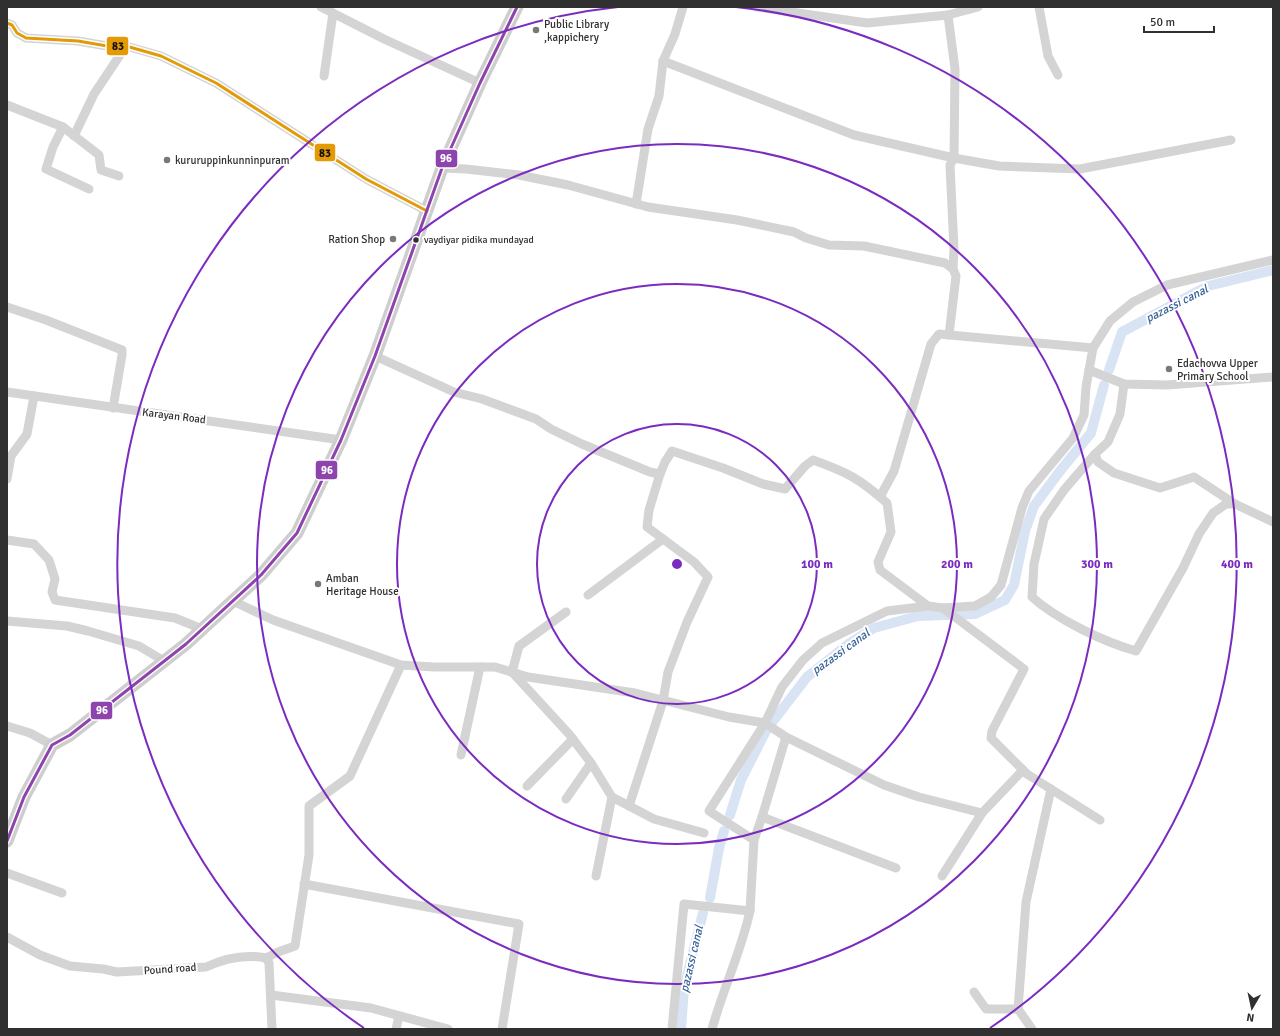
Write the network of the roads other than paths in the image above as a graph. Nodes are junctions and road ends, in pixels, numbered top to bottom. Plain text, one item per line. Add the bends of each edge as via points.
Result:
1 (321, 7) edge
2 (518, 7) edge
3 (683, 7) edge
4 (757, 7) edge
5 (978, 7) edge
6 (1039, 7) edge
7 (333, 13) junction
8 (948, 15) junction
9 (7, 23) edge
10 (126, 46) junction
11 (662, 61) junction
12 (1058, 75) dead end
13 (324, 76) dead end
14 (480, 83) junction
15 (7, 105) edge
16 (63, 127) junction
17 (74, 136) junction
18 (1231, 140) dead end
19 (954, 158) junction
20 (442, 168) junction
21 (119, 176) dead end
22 (89, 189) dead end
23 (636, 204) junction
24 (427, 211) junction
25 (1273, 260) edge
26 (953, 269) junction
27 (7, 307) edge
28 (949, 335) junction
29 (1094, 348) junction
30 (375, 356) junction
31 (1089, 370) junction
32 (1273, 377) edge
33 (1124, 384) junction
34 (7, 392) edge
35 (34, 396) junction
36 (113, 408) junction
37 (341, 440) junction
38 (1095, 454) junction
39 (660, 474) junction
40 (7, 479) edge
41 (880, 497) junction
42 (1235, 504) junction
43 (1273, 522) edge
44 (663, 539) junction
45 (7, 540) edge
46 (588, 595) dead end
47 (233, 601) junction
48 (928, 606) junction
49 (943, 609) junction
50 (566, 612) dead end
51 (7, 621) edge
52 (202, 629) junction
53 (164, 661) junction
54 (401, 665) junction
55 (480, 667) junction
56 (512, 672) junction
57 (663, 701) junction
58 (765, 723) junction
59 (7, 726) edge
60 (786, 737) junction
61 (573, 739) junction
62 (52, 745) junction
63 (461, 755) dead end
64 (591, 762) junction
65 (1023, 770) junction
66 (527, 786) dead end
67 (1051, 789) junction
68 (612, 797) junction
69 (566, 799) dead end
70 (629, 806) junction
71 (982, 814) junction
72 (762, 817) junction
73 (1100, 820) dead end
74 (10, 825) edge
75 (704, 833) dead end
76 (754, 840) junction
77 (7, 841) edge
78 (896, 868) dead end
79 (7, 873) edge
80 (596, 876) dead end
81 (942, 876) dead end
82 (304, 884) junction
83 (62, 893) dead end
84 (750, 911) junction
85 (7, 937) edge
86 (266, 958) junction
87 (974, 992) dead end
88 (271, 995) junction
89 (1018, 1009) junction
90 (399, 1016) junction
91 (272, 1029) edge
92 (396, 1029) edge
93 (448, 1029) edge
94 (502, 1029) edge
95 (672, 1029) edge
96 (712, 1029) edge
97 (1032, 1029) edge

1 - 7 street
2 - 14 main road
3 - 11 street via 675,34
4 - 8 street via 867,23
5 - 8 street
6 - 12 street via 1048,56
7 - 13 street
7 - 14 street
8 - 19 street via 955,69
9 - 10 street via 26,38
10 - 17 street via 94,94
10 - 24 street via 162,56 207,78 366,179
11 - 19 street via 854,135
11 - 23 street via 659,96 648,129
14 - 20 main road
15 - 16 street
16 - 17 street
16 - 22 street via 46,169
17 - 21 street via 99,155 101,170
18 - 19 street via 1080,169 999,166
19 - 26 street via 950,165
20 - 23 street via 519,175 568,185
20 - 24 main road
23 - 26 street via 754,223 794,232 829,245 864,246 917,256 945,263
24 - 30 main road
25 - 29 street via 1167,285 1148,293 1110,321
26 - 28 street via 956,276
27 - 36 street via 122,350
28 - 29 street
28 - 41 street via 939,334 931,344 894,471
29 - 31 street
30 - 37 main road
30 - 39 street via 454,392 482,399 536,419 551,429 612,458
31 - 33 street
31 - 49 street via 1084,415 1073,438 1029,491 1001,586 991,597 975,606
32 - 33 street via 1167,385
33 - 38 street via 1120,414 1108,442
34 - 35 street, Karayan Road
35 - 36 street, Karayan Road
35 - 40 street via 27,434 11,456
36 - 37 street, Karayan Road
37 - 47 main road via 297,533 261,575
38 - 42 street via 1098,462 1114,473 1160,488 1194,477
38 - 42 street via 1064,490 1044,519 1034,564 1032,597 1044,608 1124,648 1136,651 1213,513 1226,504
39 - 41 street via 672,451 785,489 813,460 841,470 863,482
39 - 44 street via 649,510 647,527
41 - 48 street via 887,503 891,532 878,562 880,570
42 - 43 street
44 - 46 street
44 - 57 street via 694,562 708,577 668,672
45 - 52 street via 34,544 49,560 54,573 52,597 55,600 175,618
47 - 52 main road
47 - 54 street via 273,620
48 - 49 street
48 - 58 street via 888,610 822,643 803,660 782,687
49 - 65 street via 1024,669 992,731 991,738
50 - 56 street via 519,646
51 - 53 street via 67,626 88,631 139,646
52 - 53 main road
53 - 62 main road via 70,735
54 - 55 street
54 - 82 street via 350,776 309,806 309,855
55 - 56 street via 494,667
55 - 63 street
56 - 57 street via 528,677 635,693
56 - 61 street
57 - 58 street
57 - 70 street
58 - 60 street
58 - 76 street via 709,811
59 - 62 street via 30,733
60 - 71 street via 884,785
60 - 72 street
61 - 64 street
61 - 66 street
62 - 74 main road
64 - 68 street
64 - 69 street
65 - 67 street
65 - 71 street
67 - 73 street
67 - 89 street via 1026,902
68 - 70 street
68 - 80 street
70 - 75 street via 654,820
71 - 81 street
72 - 76 street
72 - 78 street
74 - 77 main road
76 - 84 street
79 - 83 street
82 - 86 street via 295,946
82 - 94 street via 519,924
84 - 95 street via 684,904
84 - 96 street via 744,939 720,999
85 - 86 street, Pound road via 40,955 70,966 118,972 206,966 219,961 253,956
86 - 88 street via 269,963
87 - 89 street via 986,1009
88 - 90 street via 371,1008
88 - 91 street
89 - 97 street
90 - 92 street
90 - 93 street

